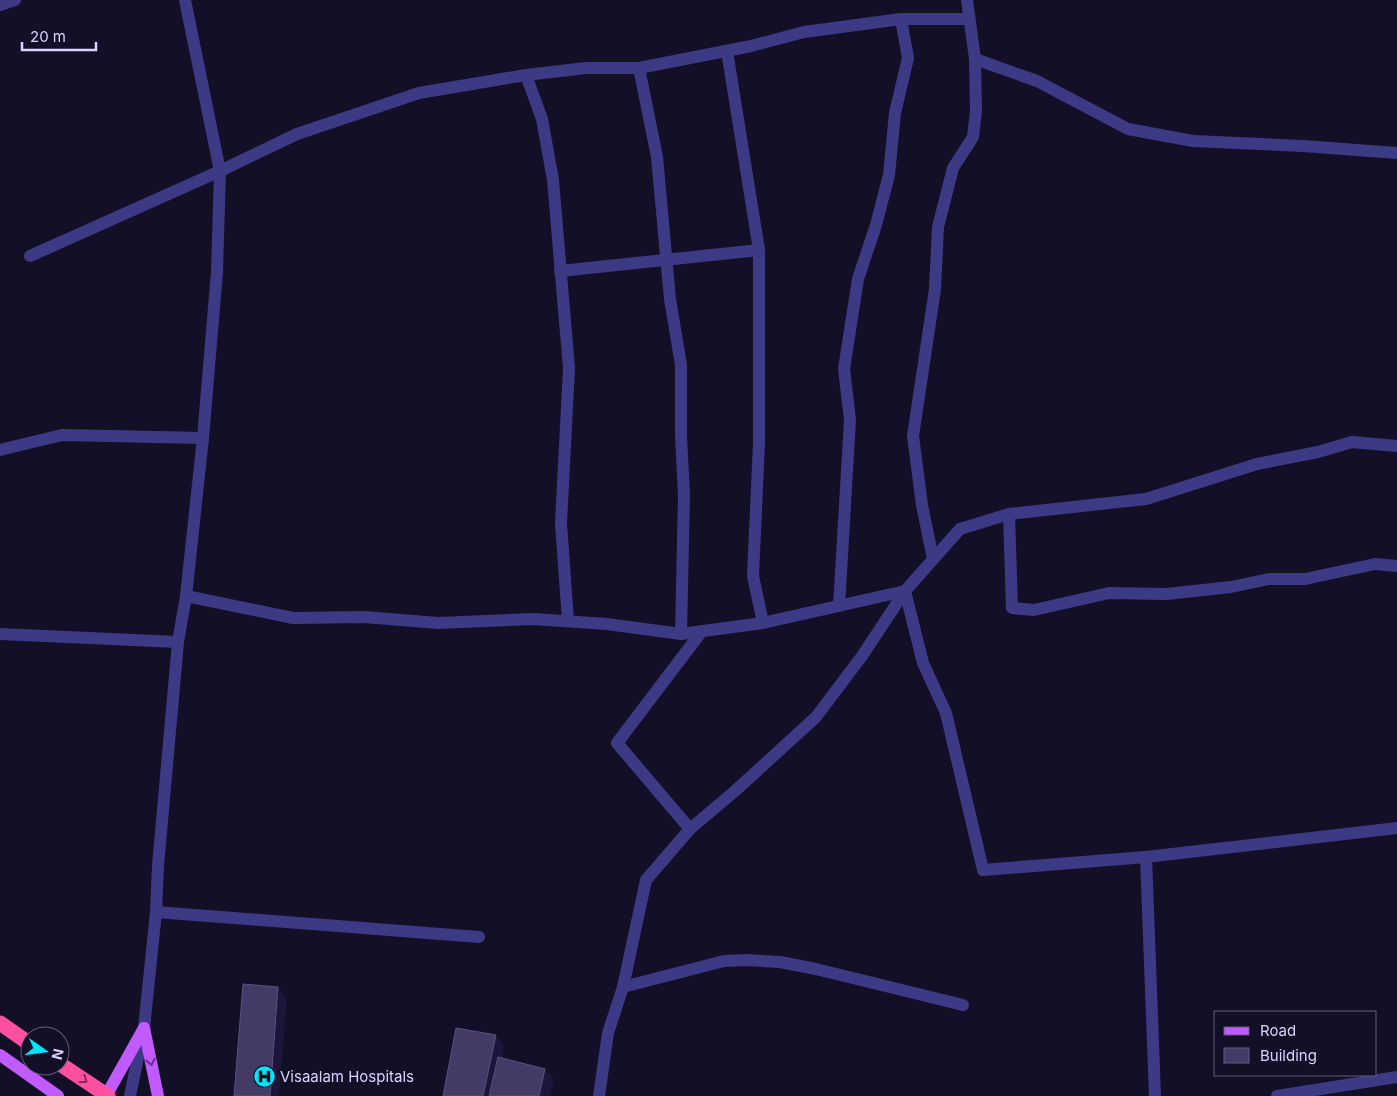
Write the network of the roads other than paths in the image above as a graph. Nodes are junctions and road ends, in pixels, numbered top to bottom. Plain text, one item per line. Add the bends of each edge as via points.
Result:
1 (15, 0) edge
2 (185, 0) edge
3 (967, 0) edge
4 (0, 5) edge
5 (900, 19) junction
6 (969, 19) junction
7 (727, 50) junction
8 (976, 60) junction
9 (639, 68) junction
10 (526, 75) junction
11 (1397, 153) edge
12 (220, 172) junction
13 (759, 250) junction
14 (30, 256) dead end
15 (666, 258) junction
16 (560, 270) junction
17 (203, 438) junction
18 (1397, 446) edge
19 (0, 450) edge
20 (1009, 514) junction
21 (933, 559) junction
22 (1397, 566) edge
23 (905, 591) junction
24 (186, 596) junction
25 (839, 606) junction
26 (568, 622) junction
27 (763, 623) junction
28 (702, 631) junction
29 (0, 634) edge
30 (681, 634) junction
31 (178, 642) junction
32 (690, 828) junction
33 (1397, 828) edge
34 (1146, 857) junction
35 (156, 912) junction
36 (479, 937) dead end
37 (624, 987) junction
38 (963, 1005) dead end
39 (0, 1023) edge
40 (144, 1028) junction
41 (20, 1037) edge
42 (0, 1055) edge
43 (70, 1071) edge
44 (1397, 1078) edge
45 (58, 1096) edge
46 (107, 1096) edge
47 (130, 1096) edge
48 (158, 1096) edge
49 (599, 1096) edge
50 (1155, 1096) edge
51 (1277, 1096) edge

1 - 4 street
2 - 12 street
3 - 6 street
5 - 6 street
5 - 7 street via 804,32
5 - 25 street via 908,58 895,113 889,174 858,279 844,370 850,420
6 - 8 street
7 - 9 street
7 - 13 street
8 - 11 street via 1037,81 1128,128 1193,141
8 - 21 street via 974,137 953,168 938,227 936,289 912,436
9 - 10 street via 586,68
9 - 15 street via 657,157
10 - 12 street via 419,93 298,134
10 - 16 street via 542,119 553,180
12 - 14 street
12 - 17 street
13 - 15 street
13 - 27 street via 759,443 753,576
15 - 16 street
15 - 30 street via 681,365 684,495
16 - 26 street via 569,368 561,523
17 - 19 street via 62,435
17 - 24 street
18 - 20 street via 1352,442 1258,464 1146,499
20 - 21 street via 960,529
20 - 22 street via 1012,608 1034,610 1109,593 1167,594 1231,587 1269,578 1305,579 1375,564
21 - 23 street
23 - 25 street
23 - 32 street via 816,717
23 - 34 street via 923,663 946,713 982,870
24 - 26 street via 293,618
24 - 31 street
25 - 27 street
26 - 30 street
27 - 28 street
28 - 30 street
28 - 32 street via 617,743
29 - 31 street
31 - 35 street
32 - 37 street via 646,880
33 - 34 street
34 - 50 street
35 - 36 street
35 - 40 street
37 - 38 street via 724,961 746,960 807,967
37 - 49 street via 608,1032
39 - 41 highway
40 - 46 main road
40 - 47 street
40 -> 48 main road
42 - 45 main road
43 -> 46 highway
44 - 51 street

